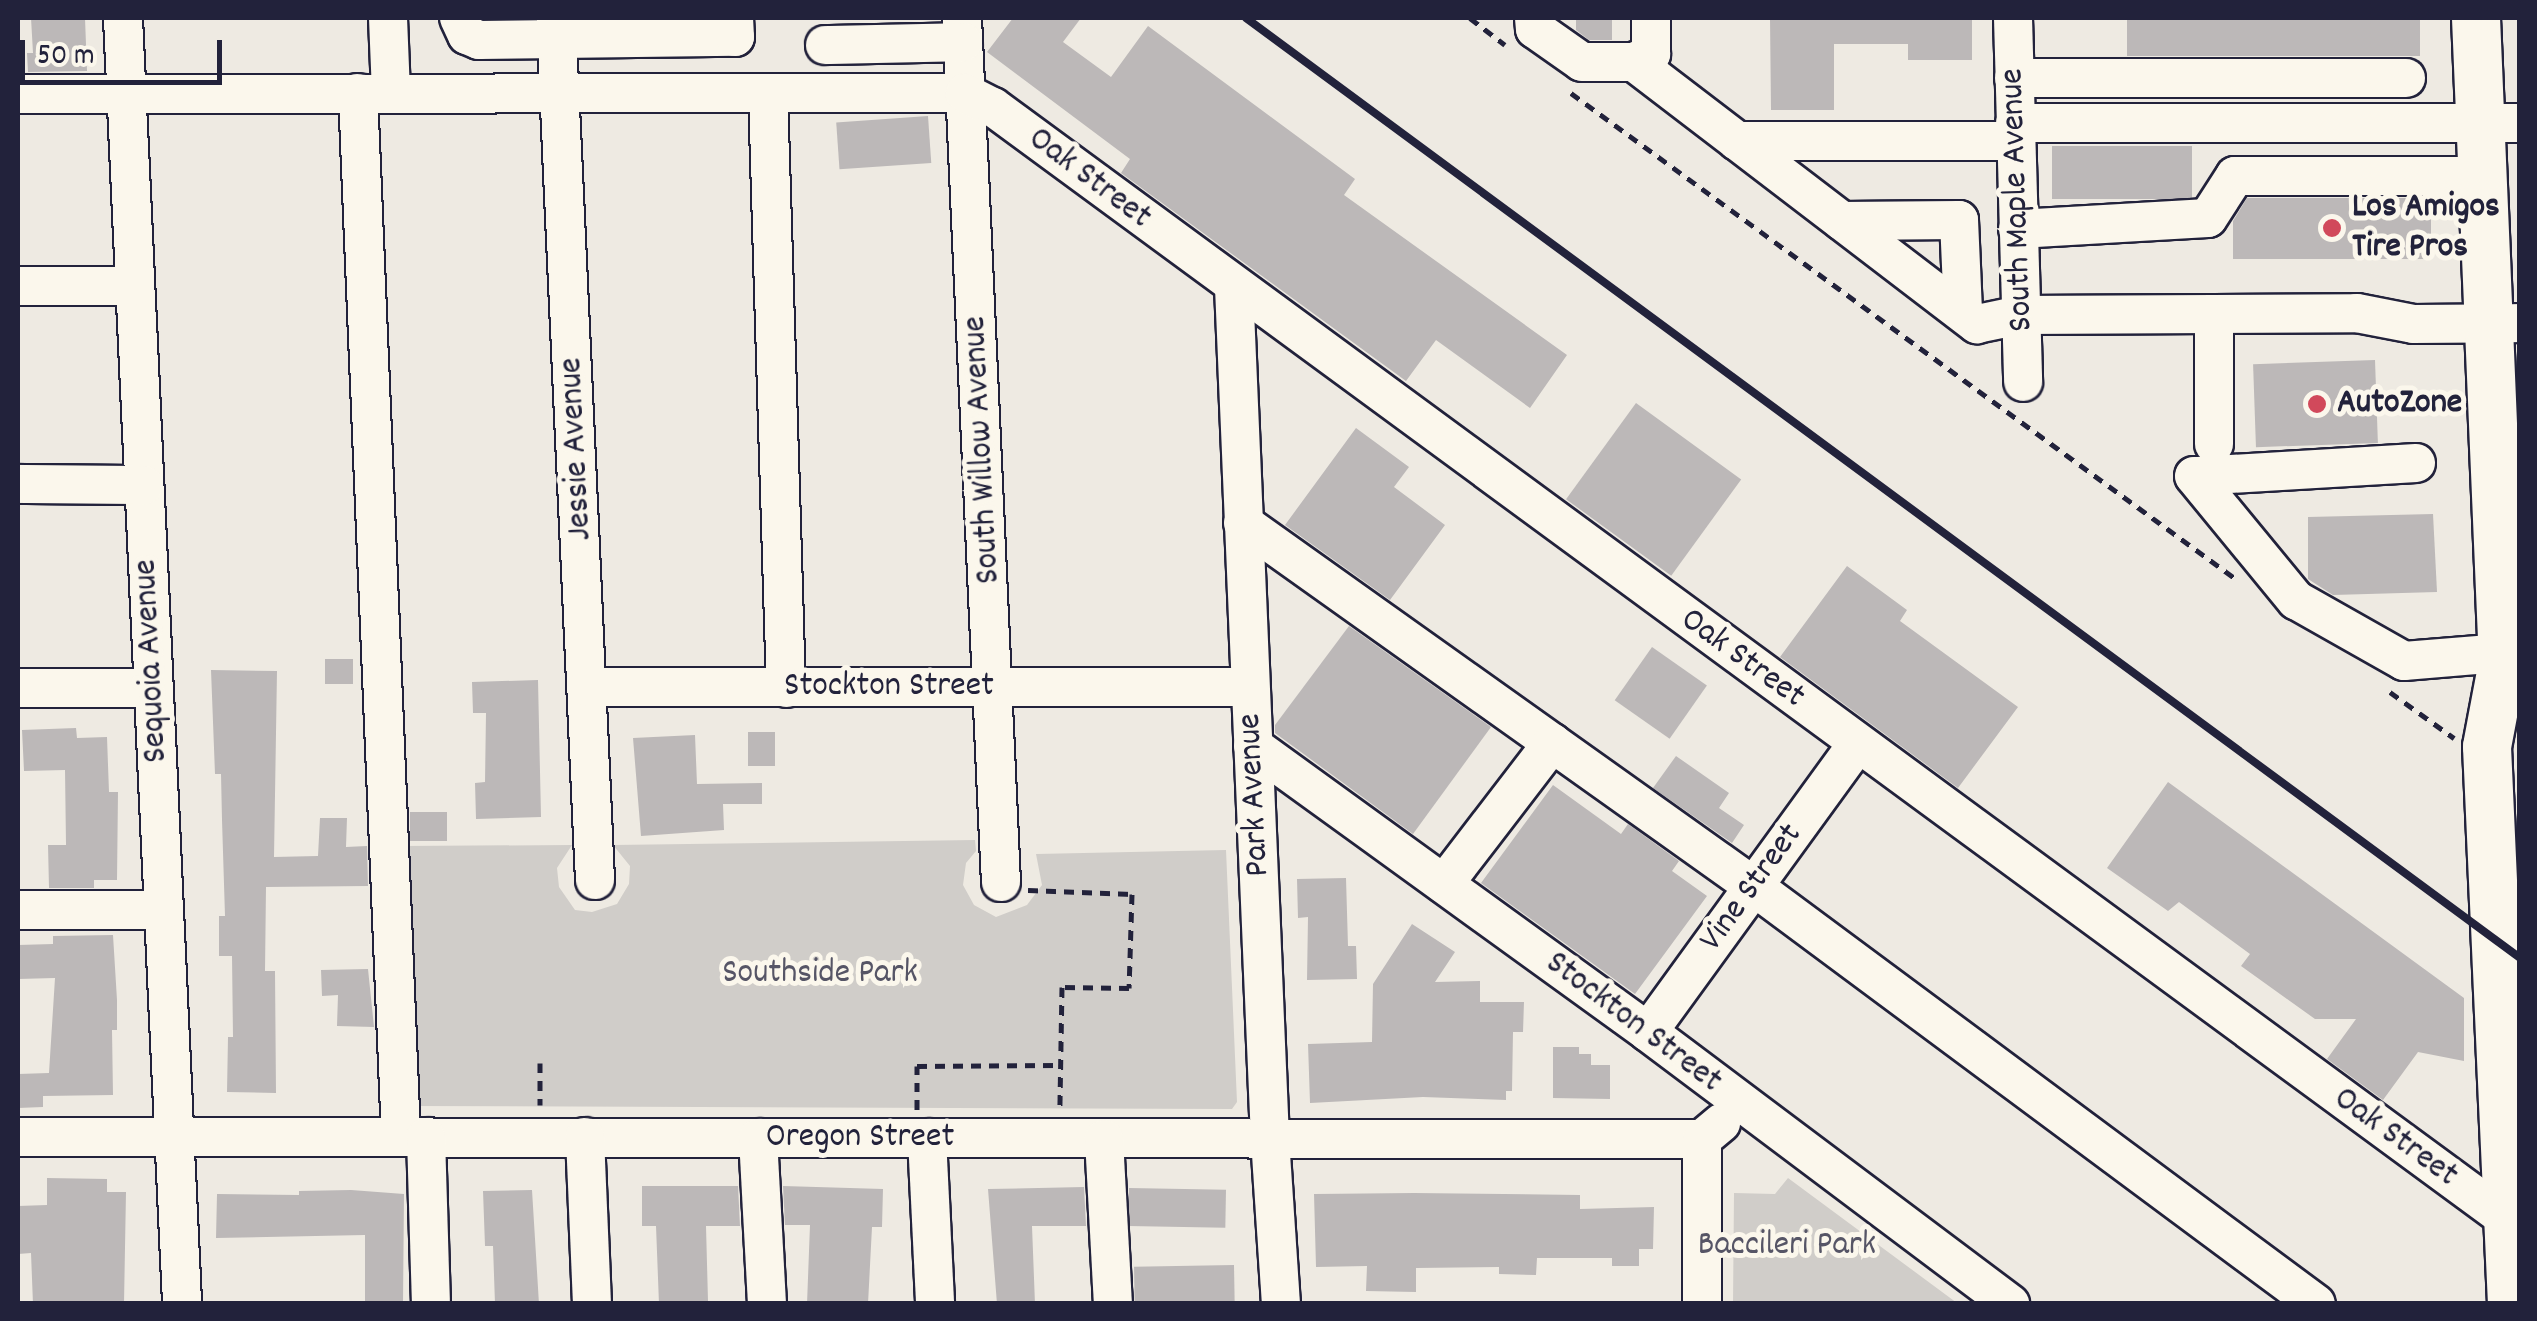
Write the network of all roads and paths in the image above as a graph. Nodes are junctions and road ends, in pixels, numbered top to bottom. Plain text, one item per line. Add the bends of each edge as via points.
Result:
1 (122, 18) edge
2 (388, 18) edge
3 (459, 18) edge
4 (734, 18) edge
5 (1470, 18) edge
6 (1534, 18) edge
7 (1651, 18) edge
8 (2013, 18) edge
9 (2476, 18) edge
10 (557, 29) edge
11 (962, 30) edge
12 (824, 45) dead end
13 (1508, 47) dead end
14 (1634, 62) junction
15 (2014, 78) junction
16 (2406, 78) dead end
17 (1557, 82) dead end
18 (560, 92) junction
19 (375, 93) junction
20 (768, 93) junction
21 (964, 93) junction
22 (18, 94) edge
23 (126, 94) junction
24 (2500, 123) edge
25 (2015, 132) junction
26 (1737, 141) junction
27 (2482, 176) junction
28 (1842, 221) junction
29 (2018, 228) junction
30 (18, 286) edge
31 (134, 286) junction
32 (1234, 287) junction
33 (1962, 312) junction
34 (2020, 314) junction
35 (2214, 314) junction
36 (2504, 323) edge
37 (2023, 382) dead end
38 (2214, 444) dead end
39 (2416, 463) dead end
40 (18, 484) edge
41 (144, 485) junction
42 (1243, 523) junction
43 (2237, 580) dead end
44 (2511, 671) edge
45 (2381, 685) dead end
46 (994, 686) junction
47 (588, 687) junction
48 (1250, 687) junction
49 (18, 688) edge
50 (153, 688) junction
51 (786, 688) junction
52 (1552, 743) junction
53 (1857, 744) junction
54 (1252, 746) junction
55 (2487, 748) junction
56 (595, 880) dead end
57 (1001, 882) joint
58 (1444, 884) junction
59 (1753, 886) junction
60 (18, 910) edge
61 (163, 910) junction
62 (1648, 1032) junction
63 (540, 1063) dead end
64 (1061, 1066) junction
65 (1742, 1105) junction
66 (18, 1136) edge
67 (175, 1136) junction
68 (413, 1137) junction
69 (540, 1137) junction
70 (584, 1137) junction
71 (758, 1138) junction
72 (927, 1138) junction
73 (1060, 1138) junction
74 (1104, 1138) junction
75 (1270, 1139) junction
76 (1702, 1140) junction
77 (2515, 1222) edge
78 (182, 1304) edge
79 (431, 1304) edge
80 (592, 1304) edge
81 (767, 1304) edge
82 (936, 1304) edge
83 (1113, 1304) edge
84 (1281, 1304) edge
85 (1702, 1304) edge
86 (2010, 1304) edge
87 (2316, 1304) edge
88 (2512, 1304) edge

1 - 23 street, Sequoia Avenue
2 - 19 street
3 - 10 street via 467,36 479,40
4 - 10 street via 734,37
5 - 13 path
6 - 14 street via 1534,29 1582,62
7 - 14 street via 1651,54
8 - 15 street, South Maple Avenue
9 - 24 main road
10 - 18 street, Jessie Avenue
11 - 12 street
11 - 21 street, South Willow Avenue
14 - 26 street
15 - 16 street
15 - 25 street, South Maple Avenue
17 - 43 path
18 - 19 street
18 - 20 street
18 - 47 street, Jessie Avenue
19 - 23 street
19 - 68 street
20 - 21 street
20 - 51 street
21 - 32 street, Oak Street via 993,107
21 - 46 street, South Willow Avenue
22 - 23 street
23 - 31 street, Sequoia Avenue
24 - 25 street
24 - 27 main road
25 - 26 street
25 - 29 street, South Maple Avenue
26 - 28 street
27 - 29 street via 2234,176 2208,218
27 - 36 main road
28 - 33 street
28 - 33 street via 1960,220
29 - 34 street, South Maple Avenue
30 - 31 street
31 - 41 street, Sequoia Avenue
32 - 42 street, Park Avenue
32 - 53 street, Oak Street
33 - 34 street via 1977,324
34 - 35 street
34 - 37 street, South Maple Avenue
35 - 36 street via 2357,313 2414,324
35 - 38 street
36 - 44 main road
39 - 44 street via 2194,476 2296,600 2404,661
40 - 41 street
41 - 50 street, Sequoia Avenue
42 - 48 street, Park Avenue
42 - 52 street
44 - 55 main road
45 - 55 path via 2461,744
46 - 48 street, Stockton Street
46 - 51 street, Stockton Street
46 - 57 street, South Willow Avenue
47 - 51 street, Stockton Street
47 - 56 street, Jessie Avenue
48 - 54 street, Park Avenue
49 - 50 street
50 - 61 street, Sequoia Avenue
52 - 58 street
52 - 59 street
53 - 59 street, Vine Street
53 - 77 street, Oak Street
54 - 58 street, Stockton Street
54 - 75 street, Park Avenue
55 - 77 main road
57 - 64 path via 1040,893 1132,894 1129,988 1062,987
58 - 62 street, Stockton Street
59 - 62 street, Vine Street
59 - 87 street
60 - 61 street
61 - 67 street, Sequoia Avenue
62 - 65 street, Stockton Street
63 - 69 path
64 - 72 path via 917,1066 917,1112
64 - 73 path
65 - 76 street
65 - 86 street, Stockton Street
66 - 67 street, Oregon Street
67 - 68 street, Oregon Street
67 - 78 street, Sequoia Avenue
68 - 69 street, Oregon Street
68 - 79 street
69 - 70 street, Oregon Street
70 - 71 street, Oregon Street
70 - 80 street
71 - 72 street, Oregon Street
71 - 81 street
72 - 73 street, Oregon Street
72 - 82 street
73 - 74 street, Oregon Street
74 - 75 street, Oregon Street
74 - 83 street
75 - 76 street, Oregon Street
75 - 84 street, Park Avenue
76 - 85 street
77 - 88 main road

